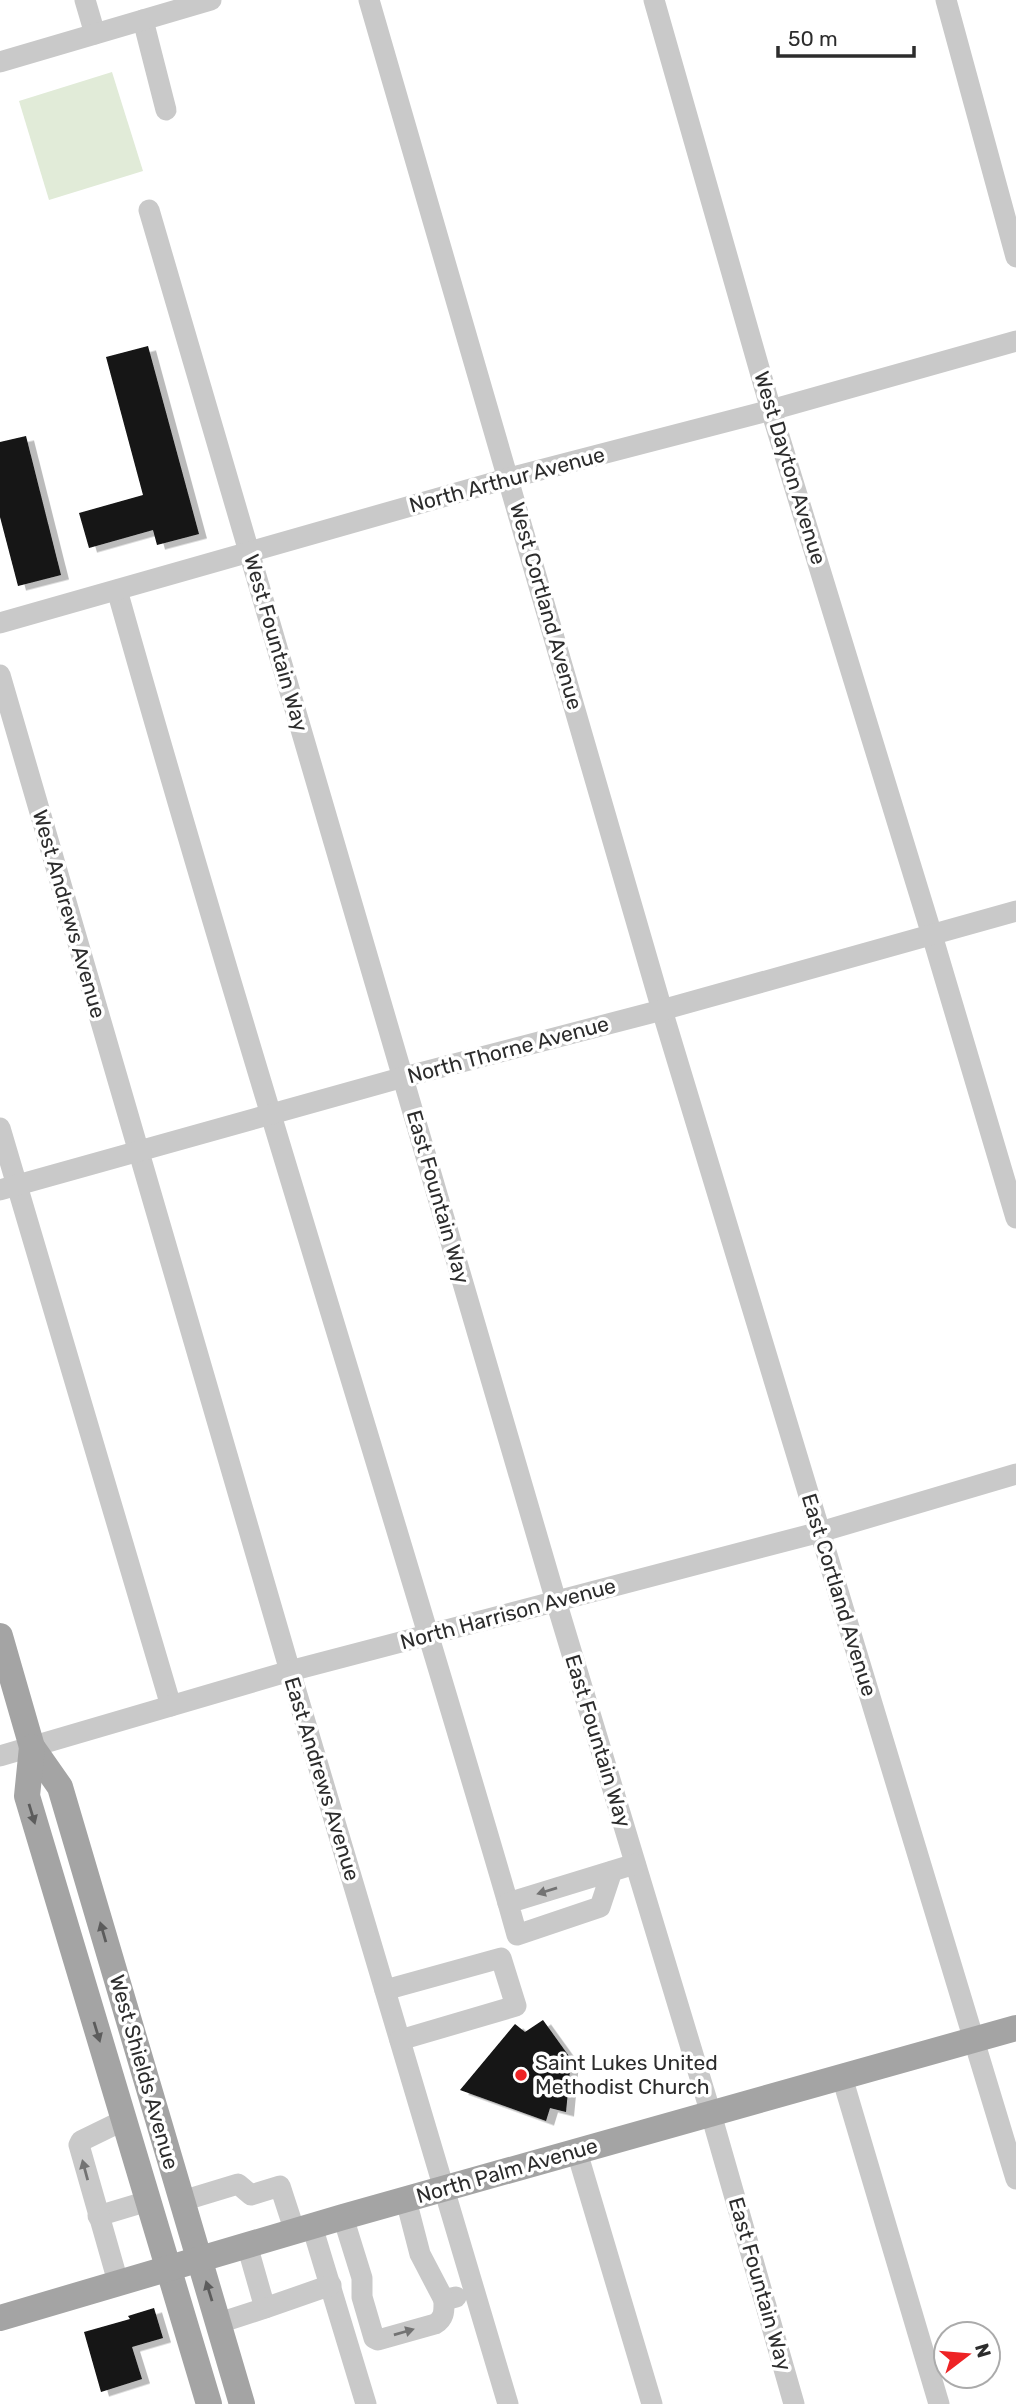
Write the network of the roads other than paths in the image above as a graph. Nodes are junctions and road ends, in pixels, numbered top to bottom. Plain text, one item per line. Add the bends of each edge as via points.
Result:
1 (85, 0) edge
2 (211, 0) edge
3 (369, 0) edge
4 (654, 0) edge
5 (946, 0) edge
6 (143, 20) junction
7 (95, 34) junction
8 (0, 62) edge
9 (166, 110) dead end
10 (149, 209) dead end
11 (1016, 257) edge
12 (1016, 341) edge
13 (771, 410) junction
14 (509, 478) junction
15 (250, 553) junction
16 (117, 590) junction
17 (0, 623) edge
18 (0, 675) edge
19 (1016, 911) edge
20 (932, 935) junction
21 (662, 1010) junction
22 (404, 1077) junction
23 (271, 1115) junction
24 (0, 1128) edge
25 (138, 1153) junction
26 (8, 1188) edge
27 (1016, 1218) edge
28 (1016, 1474) edge
29 (820, 1532) junction
30 (556, 1601) junction
31 (430, 1635) junction
32 (0, 1636) edge
33 (290, 1671) junction
34 (171, 1706) junction
35 (32, 1747) junction
36 (0, 1756) edge
37 (635, 1864) junction
38 (612, 1871) junction
39 (508, 1903) junction
40 (517, 1935) junction
41 (501, 1958) junction
42 (385, 1990) junction
43 (1016, 2028) edge
44 (400, 2040) junction
45 (975, 2040) junction
46 (842, 2077) junction
47 (711, 2114) junction
48 (124, 2120) junction
49 (577, 2152) junction
50 (1016, 2179) edge
51 (445, 2189) junction
52 (406, 2200) junction
53 (148, 2201) junction
54 (182, 2201) junction
55 (98, 2217) junction
56 (344, 2217) junction
57 (303, 2229) junction
58 (247, 2245) junction
59 (199, 2259) junction
60 (168, 2267) junction
61 (118, 2282) junction
62 (331, 2285) junction
63 (475, 2291) junction
64 (444, 2300) junction
65 (265, 2308) junction
66 (0, 2318) edge
67 (219, 2323) junction
68 (209, 2404) edge
69 (242, 2404) edge
70 (366, 2404) edge
71 (508, 2404) edge
72 (652, 2404) edge
73 (794, 2404) edge
74 (939, 2404) edge

1 - 7 street
2 - 6 street
3 - 14 street, West Cortland Avenue
4 - 13 street, West Dayton Avenue
5 - 11 street
6 - 7 street
6 - 9 street
7 - 8 street
10 - 15 street, West Fountain Way
12 - 13 street, North Arthur Avenue
13 - 14 street, North Arthur Avenue
13 - 20 street, West Dayton Avenue
14 - 15 street, North Arthur Avenue
14 - 21 street, West Cortland Avenue
15 - 16 street, North Arthur Avenue
15 - 22 street, West Fountain Way
16 - 17 street, North Arthur Avenue
16 - 23 street
18 - 25 street, West Andrews Avenue
19 - 20 street, North Thorne Avenue
20 - 21 street, North Thorne Avenue
20 - 27 street, West Dayton Avenue
21 - 22 street, North Thorne Avenue
21 - 29 street, East Cortland Avenue
22 - 23 street, North Thorne Avenue
22 - 30 street, East Fountain Way
23 - 25 street, North Thorne Avenue
23 - 31 street
24 - 26 street
25 - 26 street, North Thorne Avenue
25 - 33 street, East Andrews Avenue
26 - 34 street
28 - 29 street, North Harrison Avenue
29 - 30 street, North Harrison Avenue
29 - 45 street, East Cortland Avenue
30 - 31 street, North Harrison Avenue
30 - 37 street, East Fountain Way
31 - 33 street, North Harrison Avenue
31 - 39 street
32 - 35 main road, West Shields Avenue
33 - 34 street, North Harrison Avenue
33 - 42 street, East Andrews Avenue
34 - 35 street, North Harrison Avenue
35 - 36 street, North Harrison Avenue
35 -> 48 main road, West Shields Avenue via 27,1796
54 -> 35 main road, West Shields Avenue via 60,1787
37 - 38 street
37 - 47 street, East Fountain Way
38 -> 39 street
38 - 40 street via 600,1907
39 - 40 street
40 - 41 street
41 - 42 street
41 - 44 street via 516,2006
42 - 44 street, East Andrews Avenue
43 - 45 main road, North Palm Avenue
44 - 51 street, East Andrews Avenue
45 - 46 main road, North Palm Avenue
45 - 50 street, East Cortland Avenue
46 - 47 main road, North Palm Avenue
46 - 74 street
47 - 49 main road, North Palm Avenue
47 - 73 street, East Fountain Way
48 - 53 main road, West Shields Avenue
55 -> 48 street via 80,2141
49 - 51 main road, North Palm Avenue
49 - 72 street
51 - 52 main road, North Palm Avenue
51 - 63 street, East Andrews Avenue
52 - 56 main road, North Palm Avenue
52 - 64 street via 421,2254
53 - 55 street
53 - 60 main road, West Shields Avenue
54 - 57 street via 237,2184 251,2194 280,2186
54 - 59 main road, West Shields Avenue
55 - 61 street
56 - 57 main road, North Palm Avenue
56 -> 64 street via 374,2338 440,2321
57 - 58 main road, North Palm Avenue
57 - 62 street
58 - 59 main road, North Palm Avenue
58 - 65 street
59 - 60 main road, North Palm Avenue
67 -> 59 main road, West Shields Avenue
60 - 61 main road, North Palm Avenue
60 - 68 main road, West Shields Avenue
61 - 66 main road, North Palm Avenue
62 - 65 street
62 - 70 street
63 - 64 street
63 - 71 street, East Andrews Avenue
65 - 67 street
67 - 69 main road, West Shields Avenue

